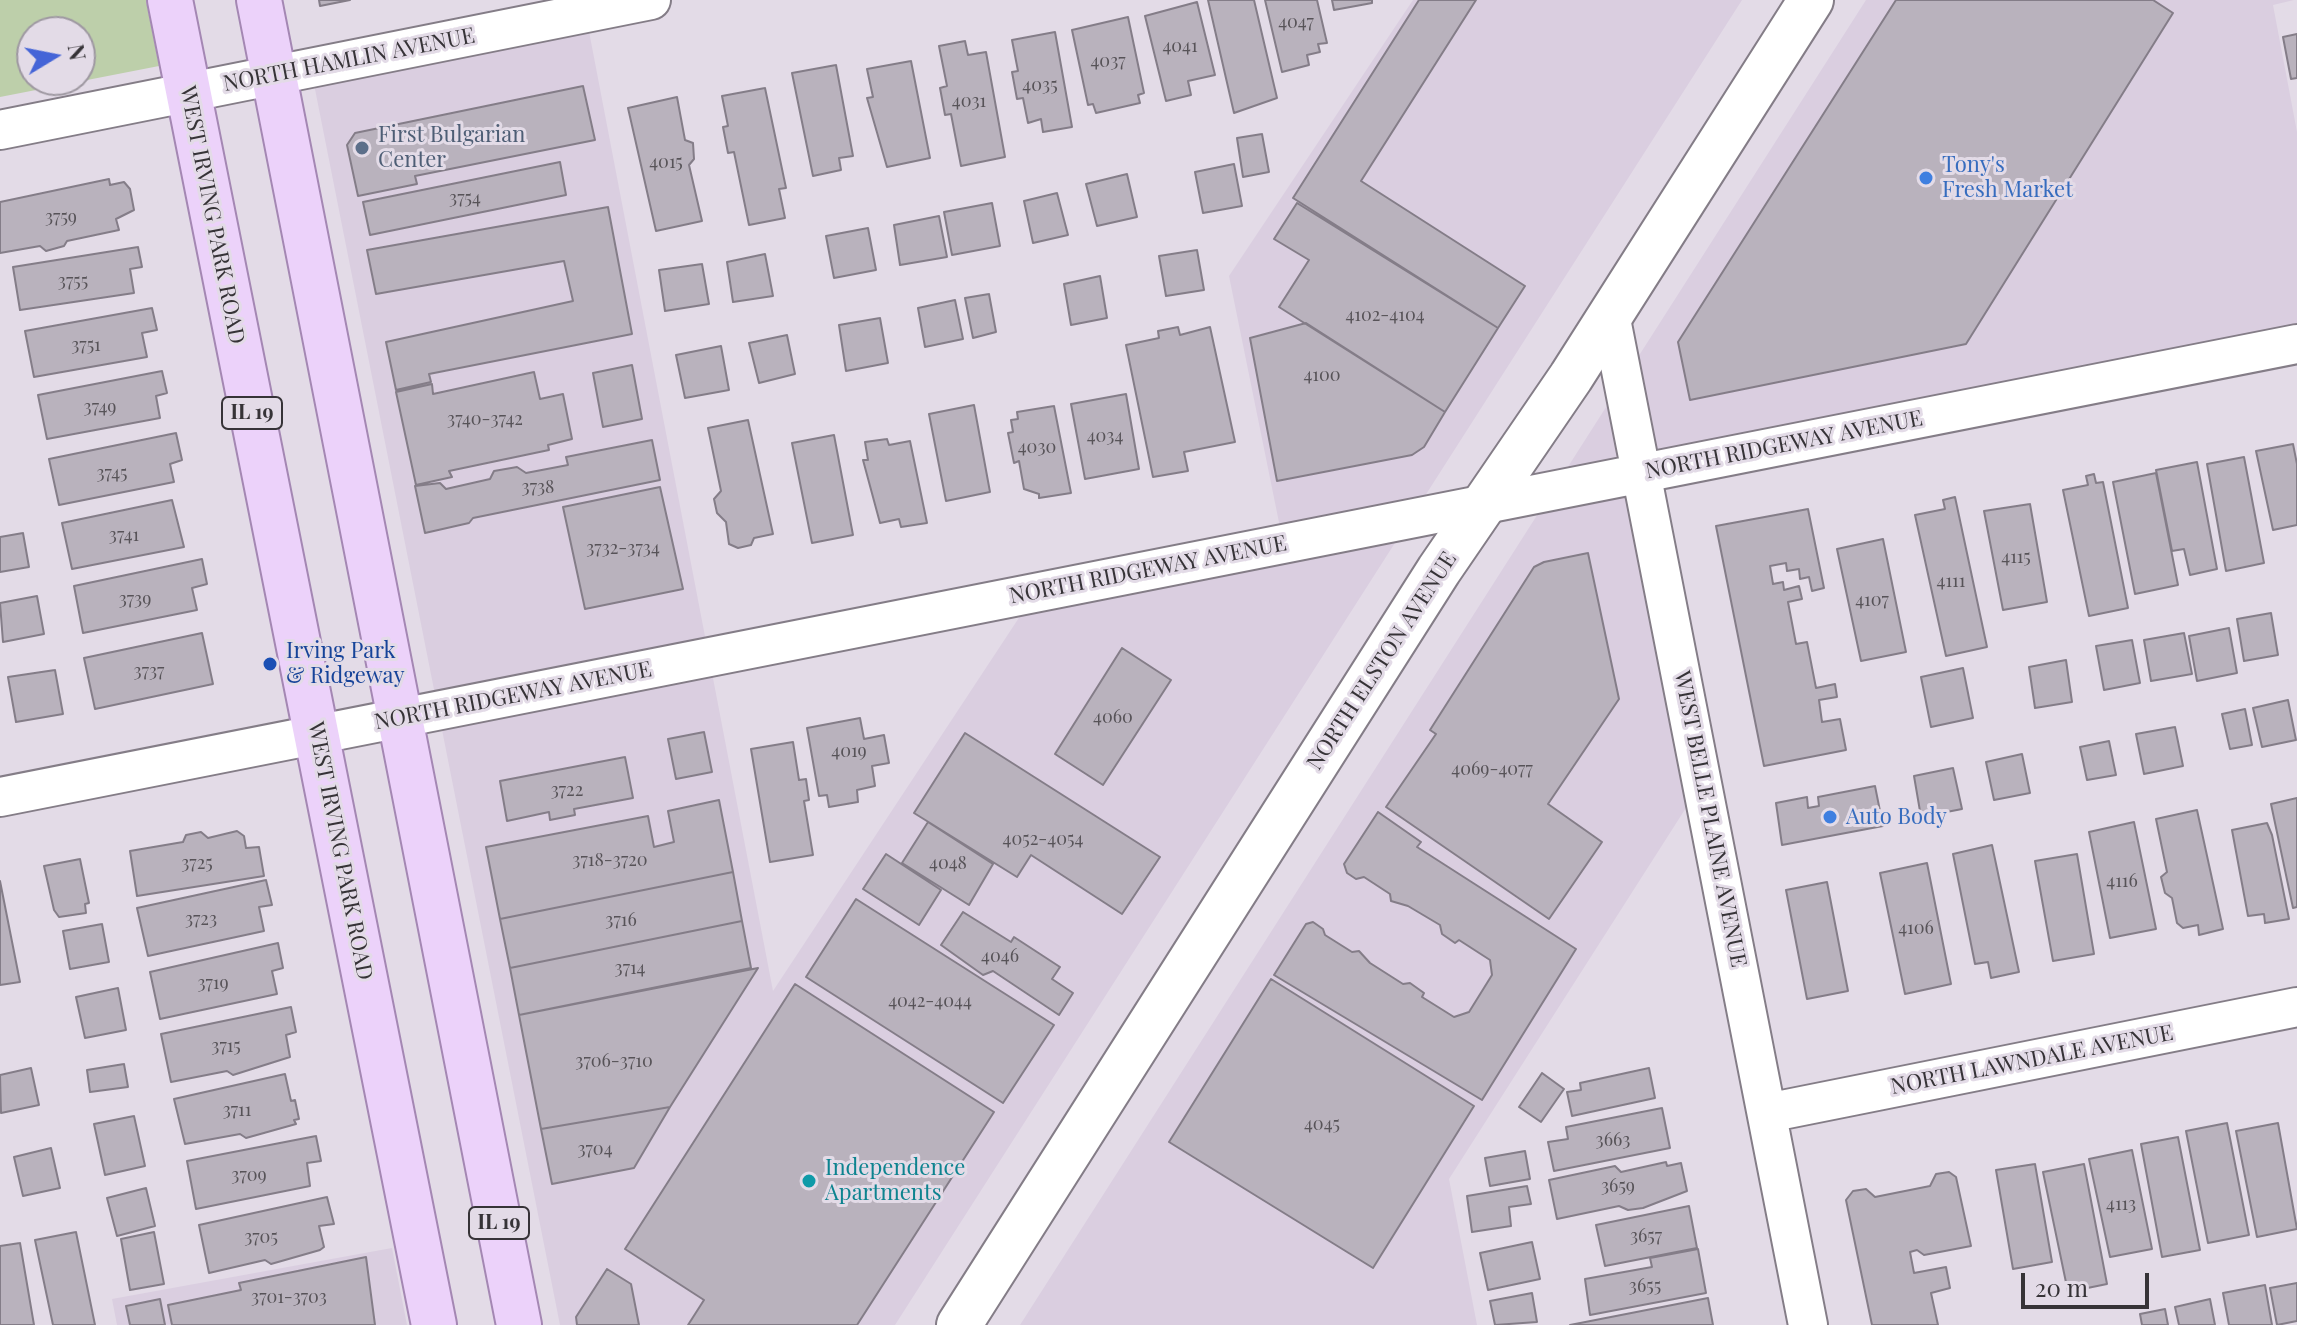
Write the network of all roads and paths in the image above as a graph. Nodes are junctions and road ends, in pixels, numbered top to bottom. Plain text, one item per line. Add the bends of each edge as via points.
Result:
1 (170, 0) edge
2 (259, 0) edge
3 (651, 0) edge
4 (1811, 0) edge
5 (273, 75) junction
6 (188, 92) junction
7 (0, 130) edge
8 (1610, 314) junction
9 (2297, 344) edge
10 (1641, 473) junction
11 (1484, 504) junction
12 (398, 718) junction
13 (317, 734) junction
14 (0, 797) edge
15 (2297, 1007) edge
16 (1767, 1113) junction
17 (434, 1325) edge
18 (519, 1325) edge
19 (959, 1325) edge
20 (1808, 1325) edge

1 - 6 main road, WEST IRVING PARK ROAD / IL 19
2 - 5 main road, IL 19
3 - 5 street, NORTH HAMLIN AVENUE
4 - 8 main road, NORTH ELSTON AVENUE
5 - 6 street, NORTH HAMLIN AVENUE
5 - 12 main road, IL 19
6 - 7 street, NORTH HAMLIN AVENUE
6 - 13 main road, WEST IRVING PARK ROAD / IL 19
8 - 10 street, WEST BELLE PLAINE AVENUE
8 - 11 main road, NORTH ELSTON AVENUE
9 - 10 street, NORTH RIDGEWAY AVENUE
10 - 11 street, NORTH RIDGEWAY AVENUE
10 - 16 street, WEST BELLE PLAINE AVENUE
11 - 12 street, NORTH RIDGEWAY AVENUE
11 - 19 main road, NORTH ELSTON AVENUE
12 - 13 street, NORTH RIDGEWAY AVENUE
12 - 18 main road, IL 19
13 - 14 street, NORTH RIDGEWAY AVENUE
13 - 17 main road, WEST IRVING PARK ROAD / IL 19
15 - 16 street, NORTH LAWNDALE AVENUE
16 - 20 street, WEST BELLE PLAINE AVENUE

